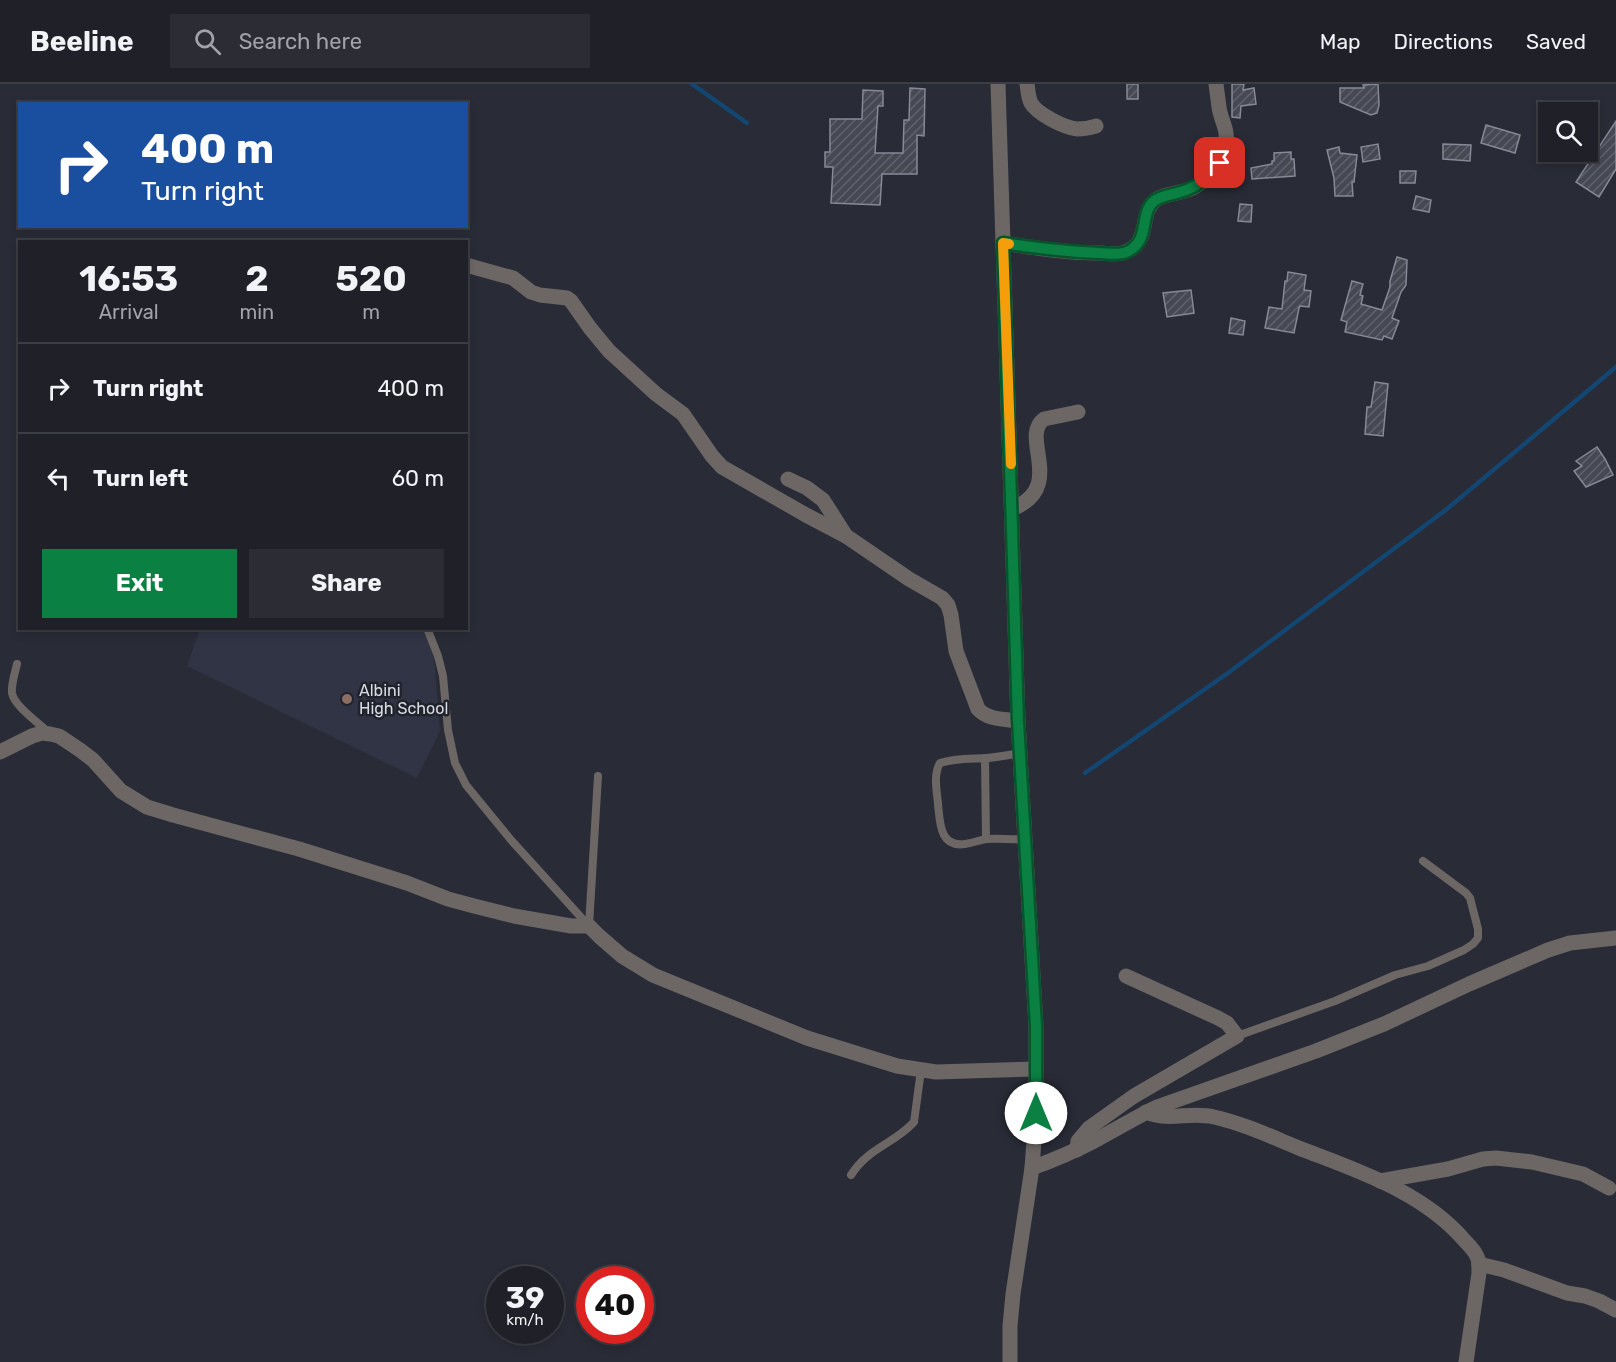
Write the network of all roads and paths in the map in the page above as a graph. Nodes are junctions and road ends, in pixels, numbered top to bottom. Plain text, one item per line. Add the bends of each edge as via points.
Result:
1 (998, 84) edge
2 (1027, 84) edge
3 (1216, 84) edge
4 (1096, 126) dead end
5 (1003, 243) junction
6 (468, 266) edge
7 (1078, 412) dead end
8 (788, 479) dead end
9 (1012, 509) junction
10 (846, 536) junction
11 (428, 630) edge
12 (16, 664) dead end
13 (1018, 721) junction
14 (50, 734) junction
15 (0, 752) edge
16 (1020, 753) junction
17 (986, 758) junction
18 (598, 776) dead end
19 (986, 839) junction
20 (1025, 839) junction
21 (1423, 861) dead end
22 (589, 926) junction
23 (1616, 938) edge
24 (1126, 976) dead end
25 (1237, 1035) junction
26 (1036, 1069) junction
27 (921, 1070) junction
28 (1146, 1112) junction
29 (1077, 1150) junction
30 (1032, 1168) junction
31 (850, 1175) dead end
32 (1380, 1181) junction
33 (1609, 1188) dead end
34 (1479, 1264) junction
35 (1616, 1310) edge
36 (1010, 1362) edge
37 (1466, 1362) edge

1 - 5 street
2 - 4 street via 1030,102 1053,120 1073,129
3 - 5 street via 1226,132 1220,163 1195,187 1158,198 1151,204 1137,245 1122,253 1085,253
5 - 9 street
6 - 10 street via 513,278 531,292 572,301 609,351 683,414 722,467
7 - 9 street via 1044,419 1037,425 1041,474 1038,485 1030,499
8 - 10 street via 823,500
9 - 13 street
10 - 13 street via 942,598 948,605 956,651 978,709 988,717
11 - 22 lane via 443,676 455,763 466,785
12 - 14 lane via 12,694
13 - 16 street
14 - 15 street via 32,736
14 - 22 street via 80,750 121,791 147,807 307,851 474,906 513,916
16 - 17 lane
16 - 20 street
17 - 19 lane
17 - 19 lane via 940,763 936,780 940,827 947,840 960,844
18 - 22 lane
19 - 20 lane
20 - 26 street
21 - 25 lane via 1470,898 1478,929 1478,939 1473,944 1428,966
22 - 27 street via 622,956 662,979 807,1038
23 - 28 street via 1570,943 1548,950 1384,1024
24 - 25 street via 1218,1018
25 - 29 street via 1096,1123 1081,1136
26 - 27 street
26 - 30 street
27 - 31 lane via 914,1122 864,1158
28 - 29 street
28 - 32 street via 1230,1121
29 - 30 street
30 - 36 street via 1013,1294
32 - 33 street via 1496,1158 1583,1174
32 - 34 street via 1441,1217 1472,1249
34 - 35 street via 1585,1296
34 - 37 street

